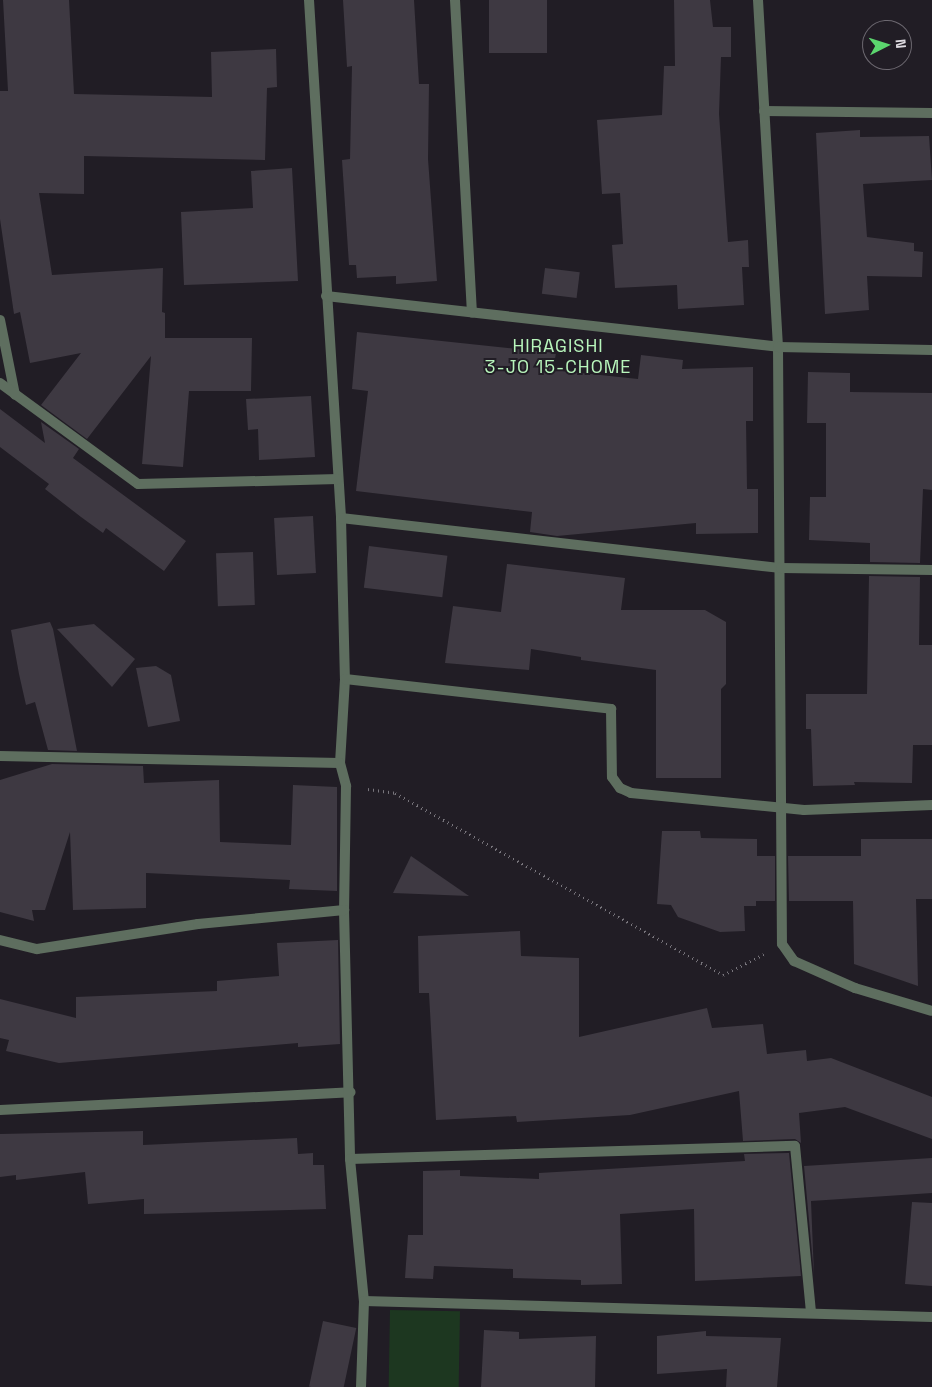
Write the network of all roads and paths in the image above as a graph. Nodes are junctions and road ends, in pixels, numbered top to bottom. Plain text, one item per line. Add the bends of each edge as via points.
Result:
1 (310, 0) edge
2 (455, 0) edge
3 (758, 0) edge
4 (764, 110) junction
5 (932, 113) edge
6 (326, 296) junction
7 (472, 313) junction
8 (0, 320) edge
9 (778, 347) junction
10 (932, 350) edge
11 (0, 384) edge
12 (15, 395) junction
13 (338, 479) junction
14 (341, 518) junction
15 (781, 568) junction
16 (932, 570) edge
17 (345, 678) junction
18 (0, 756) edge
19 (340, 763) junction
20 (346, 786) junction
21 (932, 805) edge
22 (781, 808) junction
23 (344, 910) junction
24 (0, 940) edge
25 (782, 944) junction
26 (932, 1012) edge
27 (351, 1092) junction
28 (0, 1110) edge
29 (350, 1159) junction
30 (364, 1301) junction
31 (811, 1312) junction
32 (932, 1317) edge
33 (361, 1387) edge

1 - 6 street
2 - 7 street
3 - 4 street
4 - 5 street
4 - 9 street
6 - 7 street
6 - 13 street
7 - 9 street
8 - 12 street
9 - 10 street
9 - 15 street
11 - 12 street
12 - 13 street via 138,484
13 - 14 street
14 - 15 street
14 - 17 street
15 - 16 street
15 - 22 street
17 - 19 street
17 - 22 street via 611,709 612,777 620,788 631,793
18 - 19 street
19 - 20 street
20 - 23 street
20 - 25 path via 396,793 723,976
21 - 22 street
22 - 25 street
23 - 24 street via 198,924 37,950
23 - 27 street
25 - 26 street via 794,961 856,988
27 - 28 street
27 - 29 street
29 - 30 street
29 - 31 street via 795,1146
30 - 31 street
30 - 33 street
31 - 32 street

